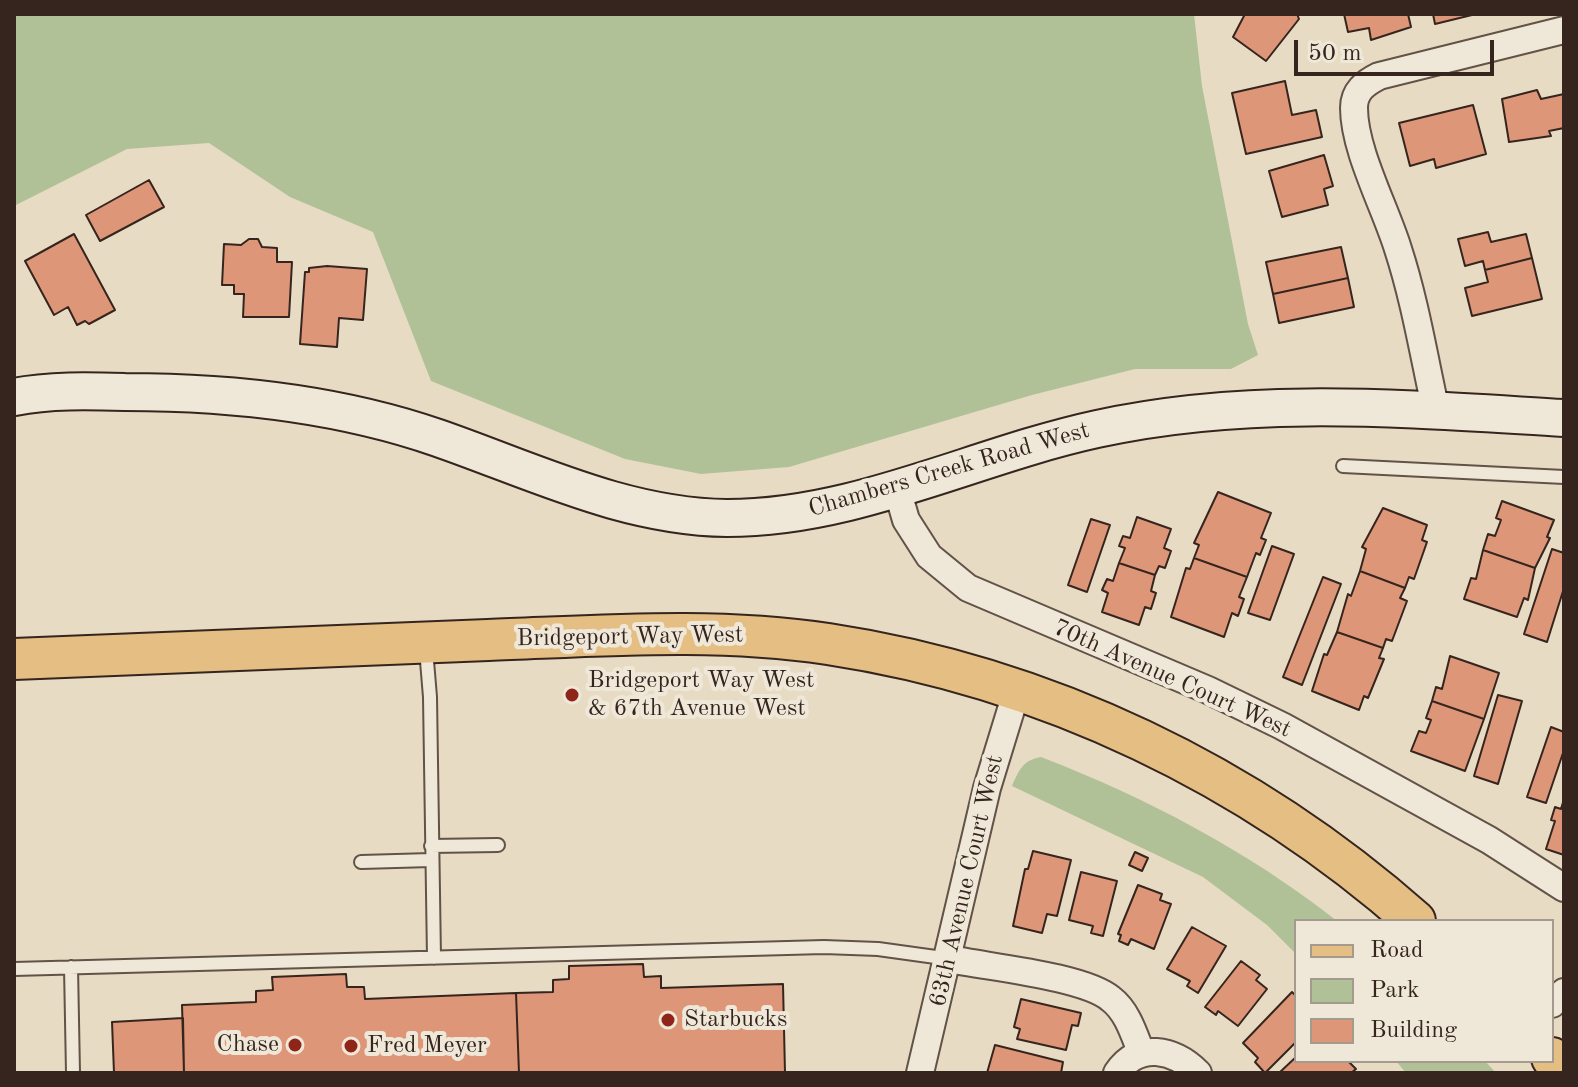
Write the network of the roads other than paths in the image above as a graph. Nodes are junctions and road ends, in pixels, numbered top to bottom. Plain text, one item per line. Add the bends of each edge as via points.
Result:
1 (1564, 30) edge
2 (14, 397) edge
3 (1436, 411) junction
4 (1564, 418) edge
5 (1343, 466) dead end
6 (1564, 477) edge
7 (897, 489) junction
8 (425, 642) junction
9 (14, 659) edge
10 (1017, 690) junction
11 (498, 845) dead end
12 (431, 846) junction
13 (431, 860) junction
14 (361, 862) dead end
15 (1564, 888) edge
16 (1412, 919) edge
17 (434, 958) junction
18 (950, 959) junction
19 (71, 967) junction
20 (14, 969) edge
21 (1141, 1052) junction
22 (73, 1073) edge
23 (920, 1073) edge
24 (1117, 1073) edge
25 (1198, 1073) edge

1 - 3 street via 1390,73 1361,87 1354,103 1357,127 1403,266
2 - 7 street, Chambers Creek Road West via 180,392 304,405 396,425 591,494 664,514 770,516
3 - 4 street, Chambers Creek Road West
3 - 7 street, Chambers Creek Road West via 1265,406 1179,414 989,457
5 - 6 lane
7 - 15 street, 70th Avenue Court West via 906,520 929,556 968,588 1282,726 1489,840
8 - 9 main road, Bridgeport Way West
8 - 10 main road, Bridgeport Way West via 699,632 762,636 889,654
8 - 12 lane
10 - 16 main road, Bridgeport Way West via 1138,736 1225,784 1325,849
10 - 18 street, 63th Avenue Court West via 987,788
11 - 12 lane
12 - 13 lane
13 - 14 lane
13 - 17 lane
17 - 18 lane via 851,947
17 - 19 lane
18 - 21 street via 1104,994 1118,1005
18 - 23 street, 63th Avenue Court West
19 - 20 lane
19 - 22 lane
21 - 24 street
21 - 25 street via 1172,1055

